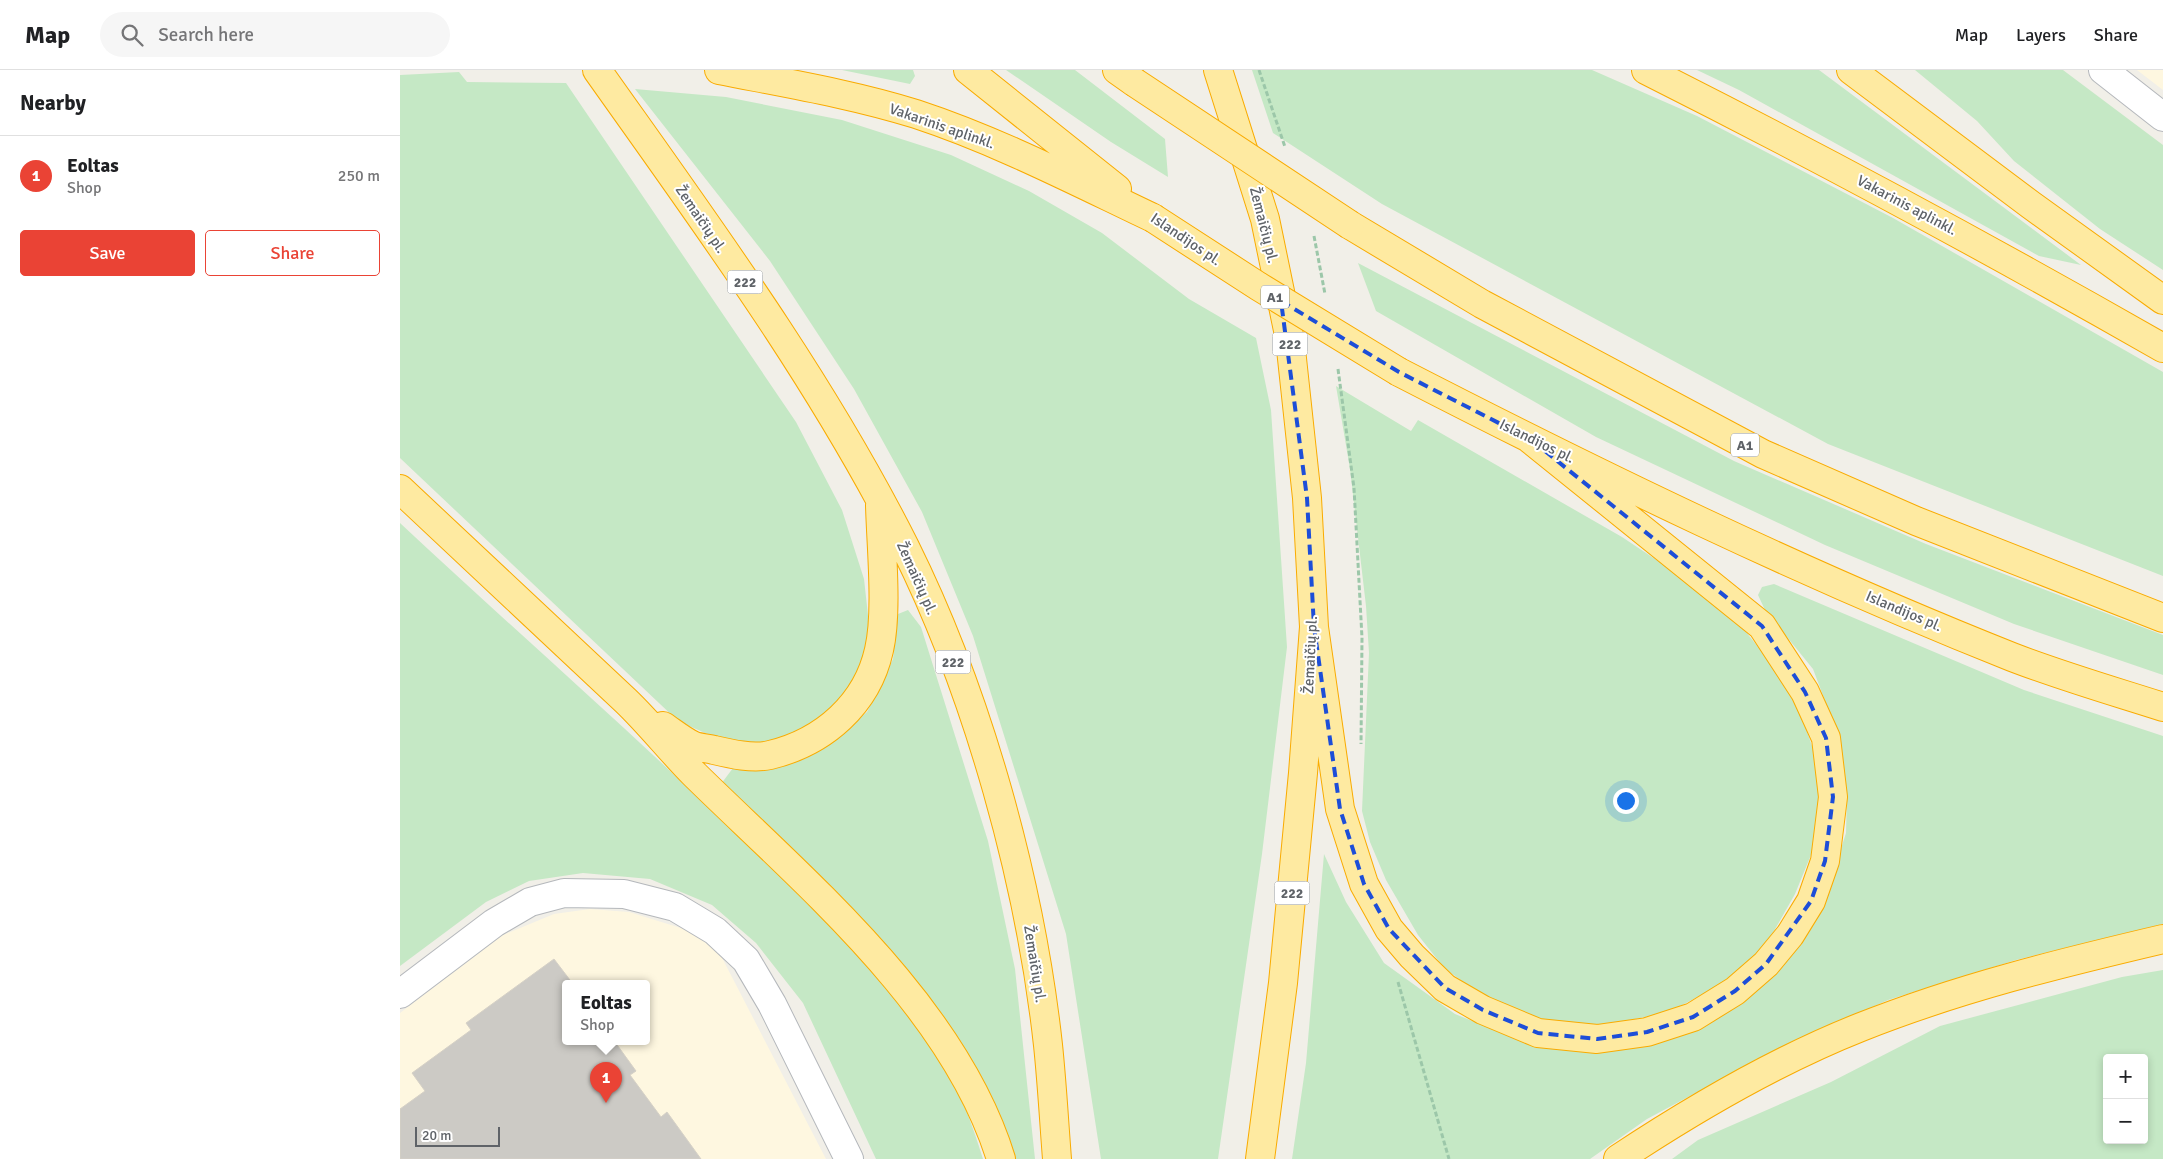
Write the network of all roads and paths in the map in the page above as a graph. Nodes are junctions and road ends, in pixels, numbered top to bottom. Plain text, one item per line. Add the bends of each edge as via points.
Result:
1 (598, 70) edge
2 (719, 70) edge
3 (968, 70) edge
4 (1218, 70) edge
5 (1259, 70) edge
6 (1646, 70) edge
7 (1851, 70) edge
8 (2103, 70) edge
9 (1125, 76) edge
10 (2163, 117) edge
11 (1288, 155) dead end
12 (1153, 218) junction
13 (1313, 231) dead end
14 (2163, 300) edge
15 (1327, 304) dead end
16 (2163, 348) edge
17 (1337, 360) dead end
18 (1530, 439) junction
19 (400, 489) edge
20 (880, 501) junction
21 (2163, 618) edge
22 (1314, 627) junction
23 (628, 703) junction
24 (2163, 707) edge
25 (1361, 745) dead end
26 (2163, 939) edge
27 (1398, 980) dead end
28 (400, 994) edge
29 (849, 1159) edge
30 (1001, 1159) edge
31 (1057, 1159) edge
32 (1260, 1159) edge
33 (1449, 1159) edge
34 (1618, 1159) edge

1 - 20 highway, Žemaičių pl. / 222 via 811,381
2 - 12 highway, Vakarinis aplinkl. via 829,91 916,114 993,143
3 - 12 highway, Islandijos pl. / A1
4 - 22 highway, Žemaičių pl. / 222 via 1265,219 1290,340 1307,498
5 - 11 path
6 - 16 highway, Vakarinis aplinkl. via 2008,259
7 - 14 highway
8 - 10 street
9 - 21 highway, A1, bridge via 1350,226 1482,304 1763,454 1916,521
12 - 18 highway, Islandijos pl. / A1, bridge via 1400,372
13 - 15 path
17 - 25 path via 1354,488 1362,638
18 - 22 highway via 1762,626 1805,692 1826,738 1833,796 1825,861 1811,901 1790,935 1766,964 1735,991 1693,1017 1647,1032 1597,1038 1538,1033 1483,1010 1445,988 1389,929 1364,884 1340,809
18 - 24 highway, Islandijos pl. / A1 via 1794,564 2013,657
19 - 23 highway
20 - 23 highway via 883,612 880,649 871,677 855,705 830,728 804,743 769,756 735,755 692,745
20 - 31 highway, Žemaičių pl. / 222 via 924,589 957,671 986,751 1008,831 1030,928 1047,1043
22 - 32 highway, Žemaičių pl. / 222 via 1283,984
23 - 30 highway via 692,772 857,936 919,1007 955,1058 980,1104
26 - 34 highway via 2077,959 1944,997 1860,1027 1769,1069 1697,1108
27 - 33 path
28 - 29 street via 494,923 530,902 564,893 624,894 675,907 715,931 746,960 772,1004

